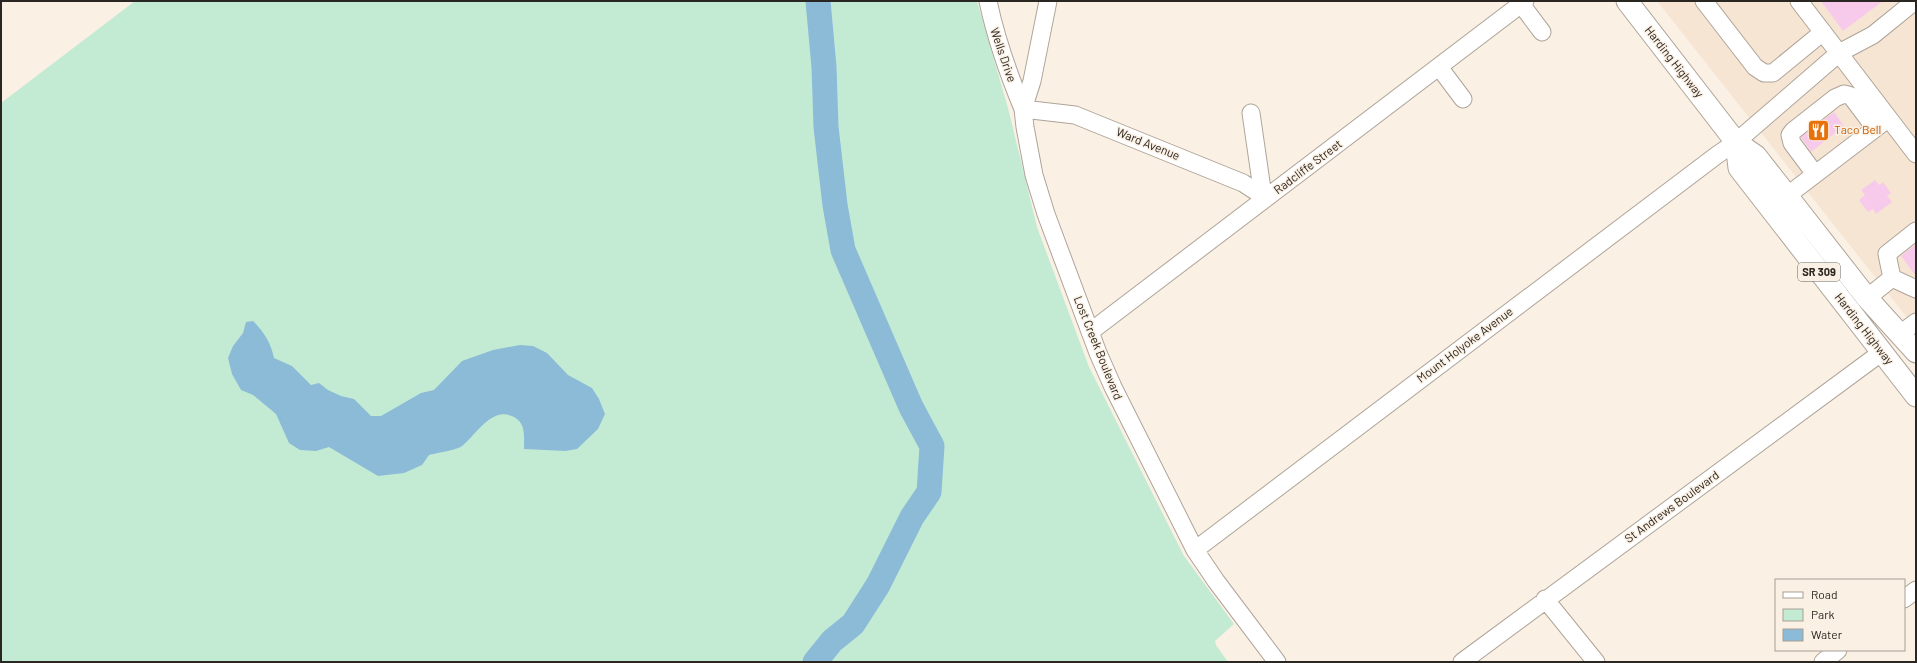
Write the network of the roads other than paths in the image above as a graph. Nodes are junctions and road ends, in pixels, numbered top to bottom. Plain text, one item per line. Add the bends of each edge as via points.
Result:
1 (988, 1) edge
2 (1048, 1) edge
3 (1627, 1) edge
4 (1704, 1) edge
5 (1799, 1) edge
6 (1916, 1) edge
7 (1523, 3) edge
8 (1542, 32) dead end
9 (1823, 32) junction
10 (1839, 53) junction
11 (1439, 67) junction
12 (1464, 99) dead end
13 (1023, 109) junction
14 (1251, 112) dead end
15 (1882, 123) junction
16 (1736, 142) junction
17 (1916, 154) edge
18 (1816, 174) junction
19 (1788, 194) junction
20 (1265, 197) junction
21 (1916, 231) edge
22 (1916, 237) edge
23 (1895, 247) junction
24 (1892, 278) junction
25 (1916, 289) edge
26 (1867, 298) junction
27 (1908, 328) edge
28 (1090, 332) junction
29 (1882, 352) junction
30 (1916, 352) edge
31 (1916, 396) edge
32 (1194, 550) junction
33 (1916, 590) edge
34 (1905, 598) edge
35 (1546, 599) junction
36 (1837, 651) edge
37 (1277, 662) edge
38 (1462, 662) edge
39 (1596, 662) edge
40 (1823, 662) edge

1 - 13 street, Wells Drive via 1008,73
2 - 13 street, Lost Creek Boulevard via 1032,81
3 - 16 main road, Harding Highway / SR 309
4 - 9 street via 1755,67 1768,74 1774,73
5 - 9 street
6 - 10 street, Mount Holyoke Avenue via 1873,35
7 - 8 street
7 - 11 street, Radcliffe Street
9 - 10 street
10 - 15 street
10 - 16 street, Mount Holyoke Avenue
11 - 12 street
11 - 20 street, Radcliffe Street
13 - 20 street, Ward Avenue via 1076,115 1243,183
13 - 28 street, Lost Creek Boulevard via 1036,181
14 - 20 street
15 - 17 street
15 - 18 street
15 - 18 street via 1851,96 1844,94 1792,131 1792,143
16 - 19 main road, Harding Highway / SR 309 via 1756,156
16 - 29 main road, Harding Highway / SR 309 via 1739,168
16 - 32 street, Mount Holyoke Avenue
18 - 19 street
19 - 26 main road, Harding Highway / SR 309
20 - 28 street, Radcliffe Street
21 - 23 street
22 - 23 street via 1907,245
23 - 24 street via 1886,254
24 - 25 street
24 - 26 street
26 - 27 main road, Harding Highway / SR 309
27 - 30 main road, Harding Highway / SR 309
28 - 32 street, Lost Creek Boulevard via 1122,408
29 - 31 main road, Harding Highway / SR 309
29 - 35 street, St Andrews Boulevard
32 - 37 street, Lost Creek Boulevard
33 - 34 street
35 - 38 street, St Andrews Boulevard
35 - 39 street
36 - 40 street

